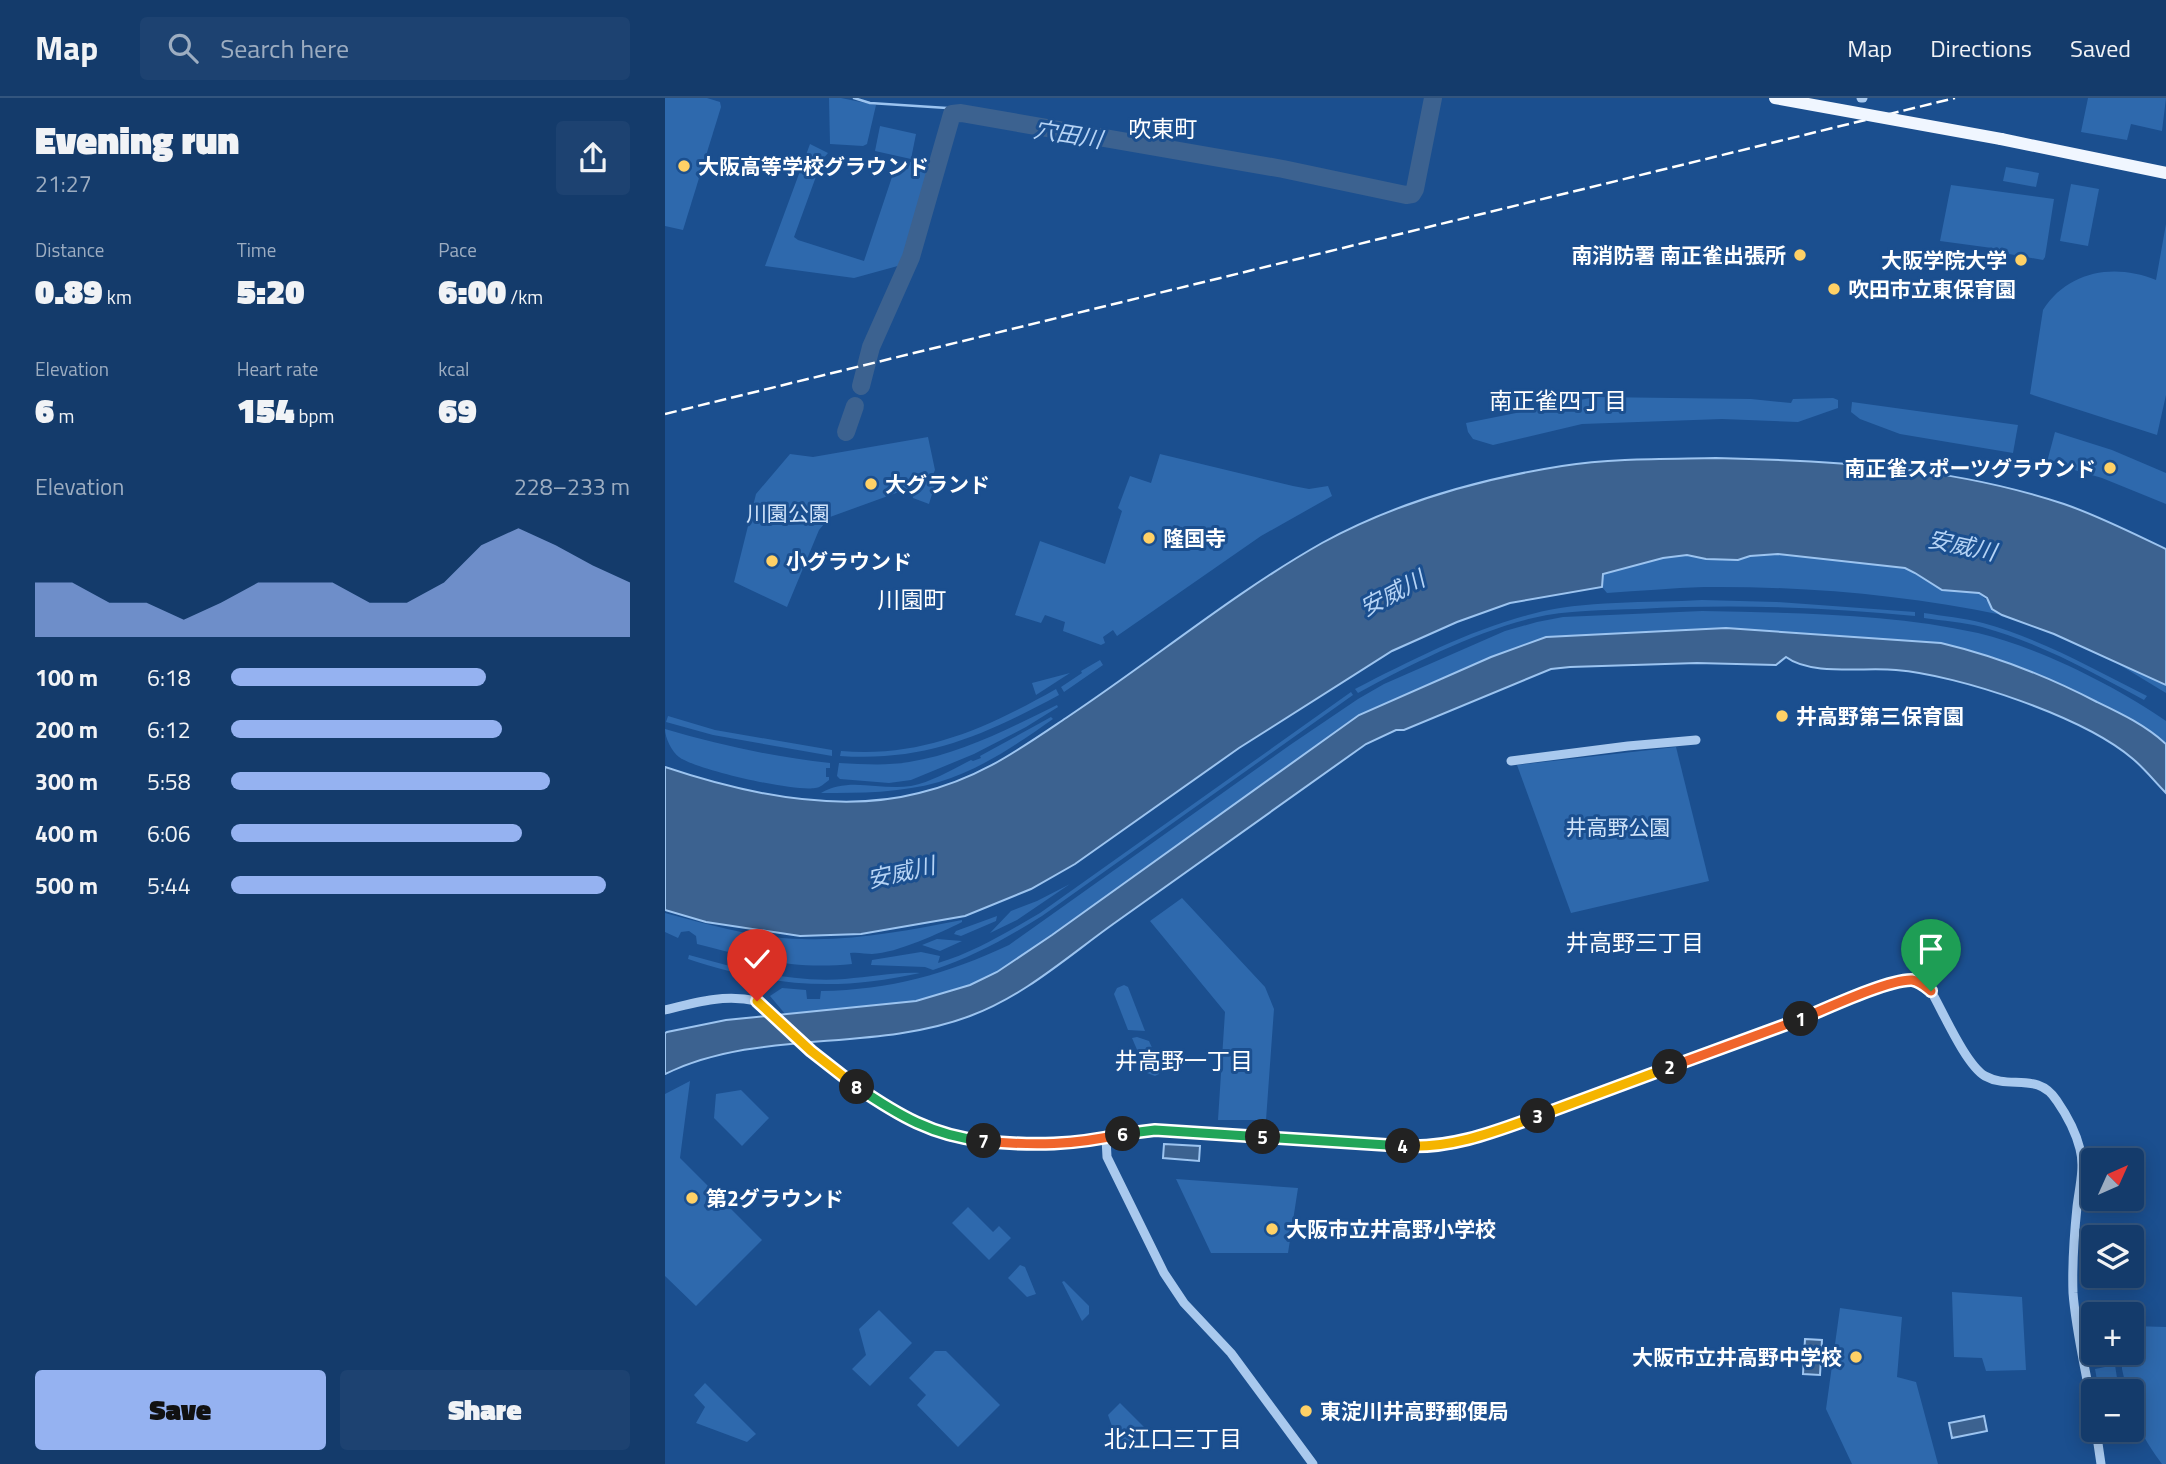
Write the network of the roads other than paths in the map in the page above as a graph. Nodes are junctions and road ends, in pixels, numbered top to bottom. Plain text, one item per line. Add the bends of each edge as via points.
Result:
1 (1775, 98) edge
2 (2166, 173) edge
3 (1696, 740) dead end
4 (1511, 761) dead end
5 (665, 1010) edge
6 (1106, 1138) junction
7 (2087, 1379) edge
8 (2098, 1442) edge
9 (1313, 1464) edge
10 (2101, 1464) edge

1 - 2 main road, bridge
3 - 4 street
5 - 6 street via 713,998 757,1001 846,1080 904,1118 951,1137 1022,1145
6 - 7 street via 1155,1130 1421,1147 1451,1144 1912,980 1931,991 1970,1062 1994,1080 2048,1088 2074,1135 2081,1165 2073,1294
6 - 9 street via 1107,1157 1164,1273 1184,1303 1231,1353
8 - 10 street

